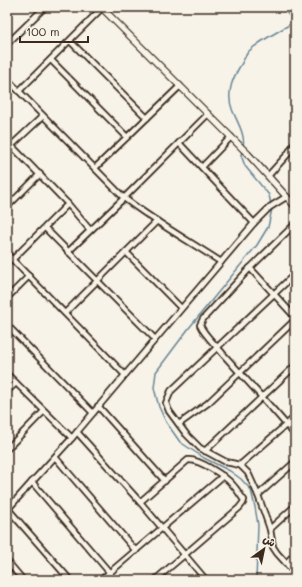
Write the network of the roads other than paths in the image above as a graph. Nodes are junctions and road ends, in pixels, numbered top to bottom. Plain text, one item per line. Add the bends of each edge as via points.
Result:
1 (35, 7) edge
2 (45, 7) edge
3 (102, 7) edge
4 (40, 12) junction
5 (70, 41) junction
6 (7, 44) edge
7 (51, 60) junction
8 (7, 79) edge
9 (180, 86) junction
10 (19, 91) junction
11 (208, 114) junction
12 (43, 116) junction
13 (147, 118) junction
14 (127, 137) junction
15 (233, 138) junction
16 (7, 141) edge
17 (179, 143) junction
18 (295, 143) edge
19 (12, 145) junction
20 (202, 167) junction
21 (95, 168) junction
22 (40, 174) junction
23 (268, 176) junction
24 (286, 197) junction
25 (124, 198) junction
26 (68, 204) junction
27 (295, 206) edge
28 (7, 207) edge
29 (157, 221) junction
30 (254, 223) junction
31 (295, 224) edge
32 (45, 228) junction
33 (90, 230) junction
34 (68, 252) junction
35 (126, 252) junction
36 (7, 254) edge
37 (13, 259) junction
38 (221, 262) junction
39 (250, 268) junction
40 (295, 274) edge
41 (29, 276) junction
42 (96, 281) junction
43 (273, 294) junction
44 (7, 298) edge
45 (181, 308) junction
46 (65, 313) junction
47 (295, 317) edge
48 (295, 320) edge
49 (7, 325) edge
50 (155, 339) junction
51 (218, 348) junction
52 (295, 366) edge
53 (240, 373) junction
54 (7, 374) edge
55 (125, 374) junction
56 (16, 383) junction
57 (7, 391) edge
58 (261, 397) junction
59 (98, 406) junction
60 (44, 411) junction
61 (93, 413) junction
62 (295, 417) edge
63 (179, 424) junction
64 (286, 425) junction
65 (77, 432) junction
66 (295, 435) edge
67 (72, 438) junction
68 (7, 448) edge
69 (205, 451) junction
70 (55, 457) junction
71 (295, 462) edge
72 (240, 465) junction
73 (223, 476) junction
74 (165, 481) junction
75 (32, 482) junction
76 (258, 495) junction
77 (140, 502) junction
78 (295, 506) edge
79 (8, 510) edge
80 (162, 528) junction
81 (270, 529) junction
82 (136, 551) junction
83 (295, 554) edge
84 (185, 555) junction
85 (7, 561) edge
86 (286, 563) junction
87 (110, 573) junction
88 (295, 574) edge
89 (159, 579) edge
90 (23, 580) edge
91 (70, 580) edge
92 (102, 580) edge
93 (206, 580) edge

1 - 4 street
2 - 4 street
3 - 5 street
3 - 9 street
4 - 6 street
5 - 7 street
5 - 13 street
7 - 10 street
7 - 14 street
8 - 10 street
9 - 11 street
9 - 13 street
10 - 12 street
11 - 15 street
11 - 17 street
12 - 19 street
12 - 21 street
13 - 14 street
14 - 21 street
15 - 20 street
15 - 23 street
16 - 19 street
17 - 20 street
17 - 25 street
18 - 23 street
19 - 22 street
20 - 30 street
21 - 25 street
22 - 26 street
22 - 28 street
23 - 24 street
24 - 27 street
24 - 30 street via 270,207
25 - 29 street
25 - 33 street
26 - 32 street
26 - 33 street
29 - 35 street
29 - 38 street
30 - 38 street
31 - 39 street
32 - 34 street
32 - 37 street
33 - 34 street
34 - 42 street
35 - 42 street
35 - 45 street
36 - 37 street
37 - 41 street
38 - 45 street
39 - 43 street
39 - 51 street via 201,322 201,328
40 - 43 street
41 - 44 street
41 - 46 street
42 - 46 street
42 - 50 street
43 - 47 street
43 - 51 street
45 - 50 street
46 - 55 street
48 - 53 street
49 - 61 street
50 - 55 street
51 - 53 street
51 - 63 street via 168,396 166,403 169,411
52 - 58 street
53 - 58 street
53 - 63 street via 208,403
54 - 56 street
55 - 59 street
56 - 57 street
56 - 60 street
58 - 64 street
58 - 69 street
59 - 61 street
59 - 74 street
60 - 67 street
60 - 68 street
61 - 65 street
62 - 64 street
63 - 69 street
64 - 66 street
64 - 72 street
65 - 67 street
65 - 77 street
67 - 70 street
69 - 72 street via 226,462
70 - 75 street
70 - 82 street
71 - 76 street
72 - 76 street via 248,473
73 - 74 street via 197,461 188,460
73 - 80 street
73 - 84 street via 244,500 243,503
74 - 77 street
75 - 79 street
75 - 87 street
76 - 81 street
77 - 80 street
78 - 81 street
79 - 91 street
80 - 82 street
80 - 84 street
81 - 86 street via 276,553
82 - 87 street
83 - 86 street
84 - 89 street
84 - 93 street
85 - 90 street
86 - 88 street
87 - 92 street

